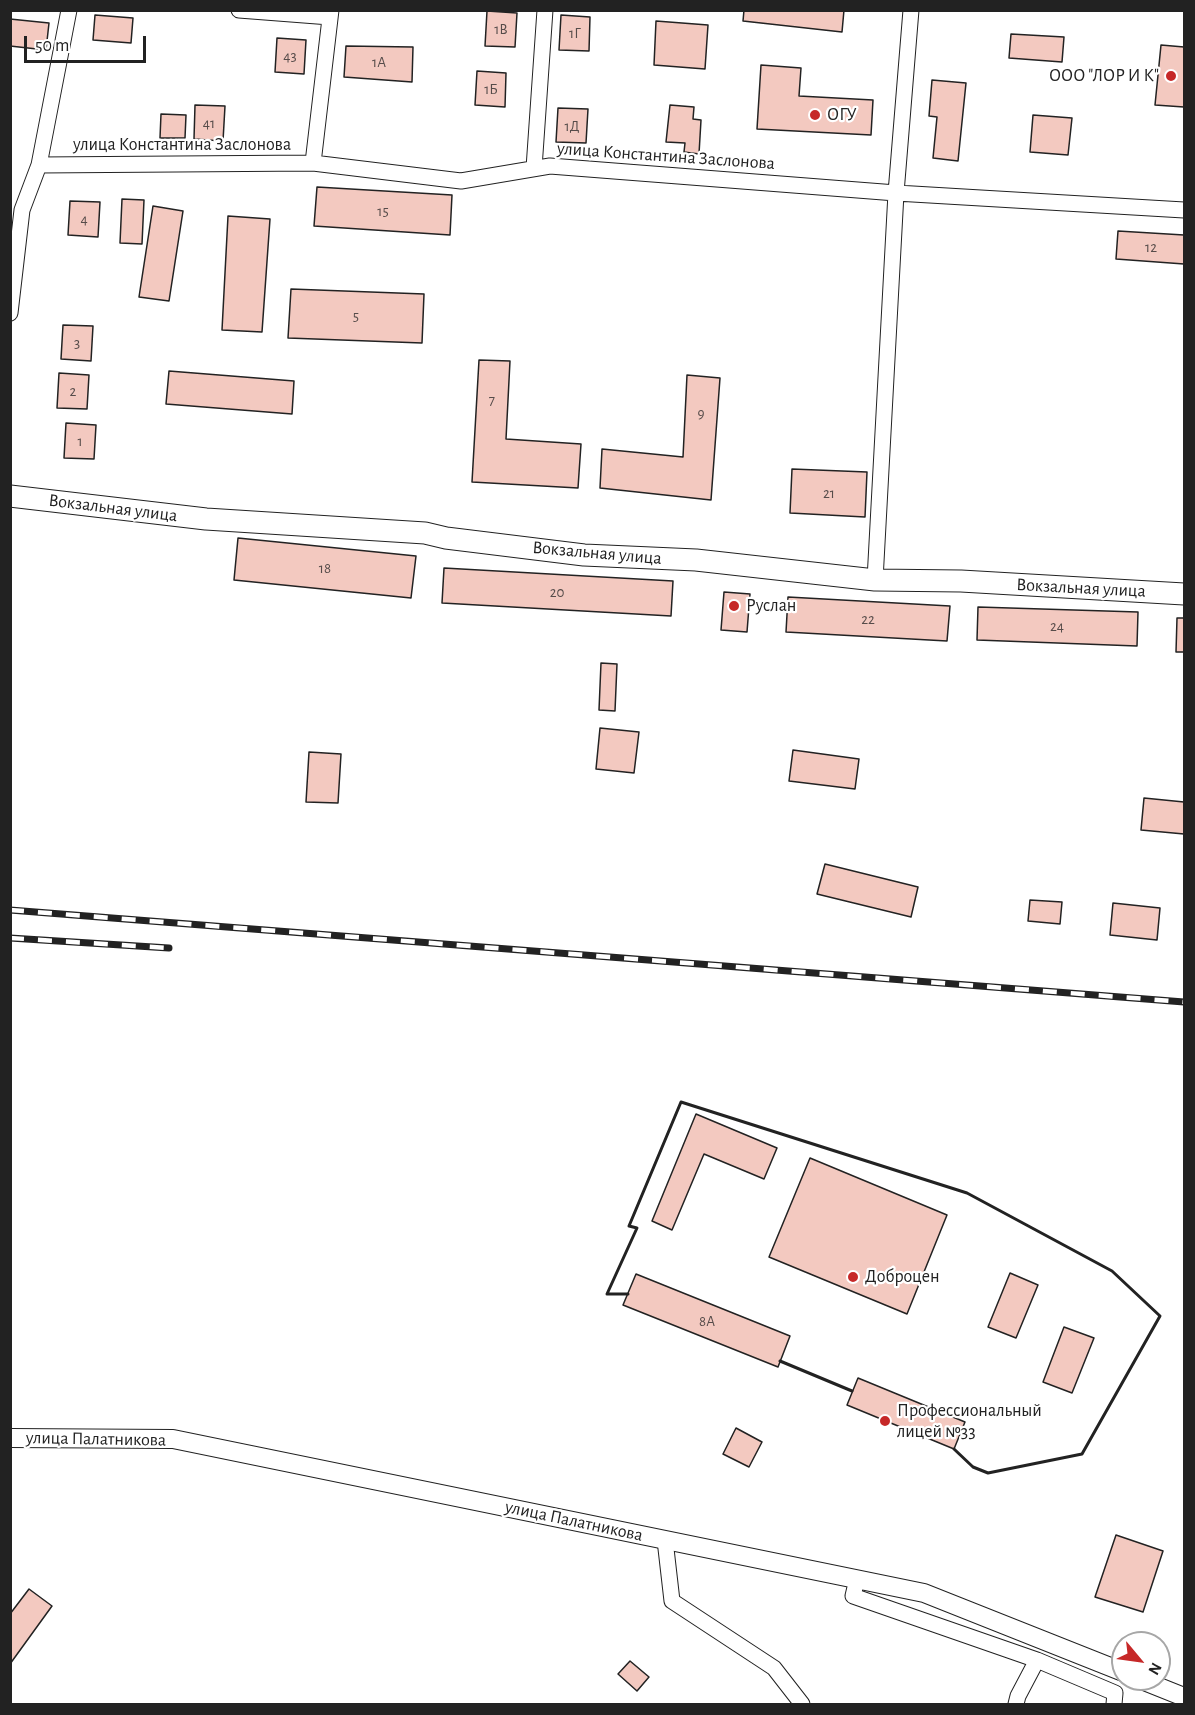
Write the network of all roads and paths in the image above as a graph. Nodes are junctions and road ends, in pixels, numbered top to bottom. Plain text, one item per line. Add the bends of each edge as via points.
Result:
1 (69, 10) edge
2 (239, 10) edge
3 (545, 10) edge
4 (911, 10) edge
5 (330, 14) edge
6 (313, 163) junction
7 (39, 165) junction
8 (534, 168) junction
9 (896, 193) junction
10 (16, 210) edge
11 (1185, 210) edge
12 (10, 313) edge
13 (10, 496) edge
14 (875, 580) junction
15 (1185, 594) edge
16 (10, 1438) edge
17 (665, 1540) junction
18 (857, 1579) junction
19 (1037, 1660) junction
20 (1111, 1667) edge
21 (1170, 1691) edge
22 (1185, 1697) edge
23 (802, 1704) edge
24 (1016, 1704) edge
25 (1114, 1704) edge

1 - 7 street
2 - 5 street
3 - 8 street
4 - 9 street
5 - 6 street
6 - 7 street, улица Константина Заслонова
6 - 8 street, улица Константина Заслонова via 461,182
7 - 10 street
8 - 9 street, улица Константина Заслонова via 550,166
9 - 11 street, улица Константина Заслонова
9 - 14 street
10 - 12 street
13 - 14 main road, Вокзальная улица via 206,519 425,533 584,555 696,560
14 - 15 main road, Вокзальная улица
16 - 17 street, улица Палатникова via 172,1439
17 - 18 street, улица Палатникова
17 - 23 street via 672,1602 774,1668
18 - 19 street via 853,1596
18 - 20 street, улица Палатникова via 924,1593
19 - 24 street
19 - 25 street via 1114,1693
21 - 22 street

